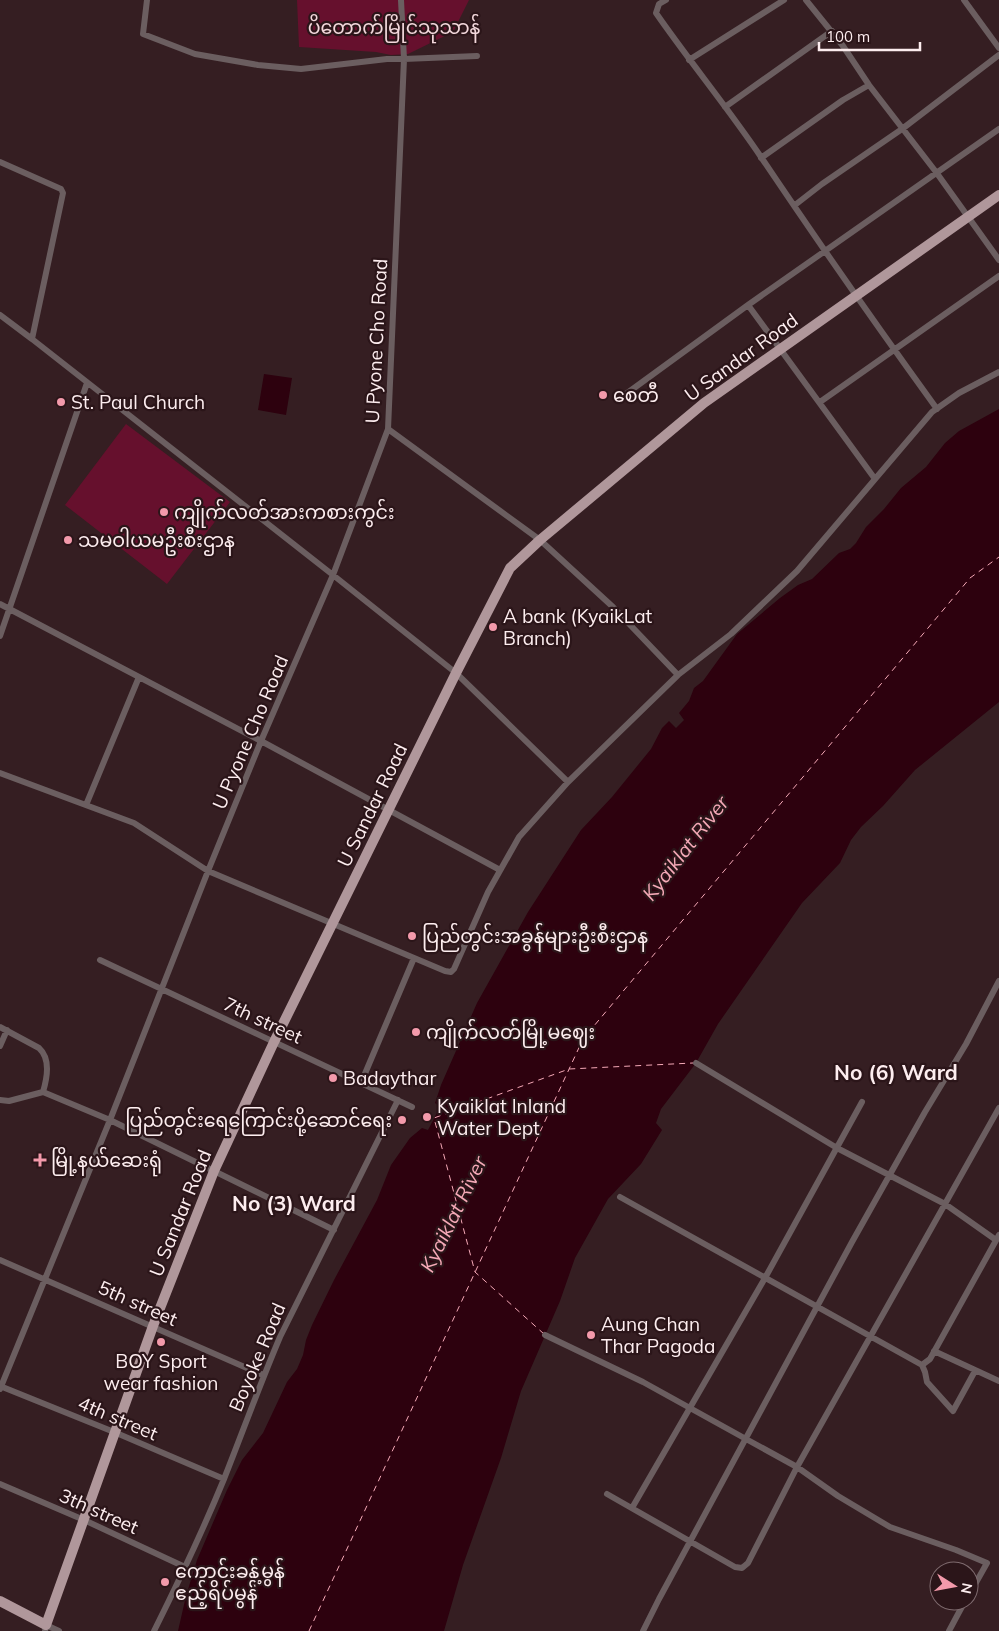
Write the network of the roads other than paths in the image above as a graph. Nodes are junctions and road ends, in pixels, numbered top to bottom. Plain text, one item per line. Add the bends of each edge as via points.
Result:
1 (146, 0) edge
2 (401, 0) edge
3 (666, 0) edge
4 (784, 0) edge
5 (806, 0) edge
6 (964, 0) edge
7 (832, 31) junction
8 (999, 48) edge
9 (999, 55) edge
10 (477, 56) dead end
11 (404, 59) junction
12 (689, 60) junction
13 (870, 85) junction
14 (725, 108) junction
15 (902, 129) junction
16 (999, 129) edge
17 (761, 158) junction
18 (0, 162) edge
19 (936, 172) junction
20 (999, 195) edge
21 (795, 205) junction
22 (968, 217) junction
23 (826, 251) junction
24 (999, 260) edge
25 (999, 276) edge
26 (856, 296) junction
27 (748, 305) junction
28 (0, 315) edge
29 (32, 339) junction
30 (894, 349) junction
31 (780, 350) junction
32 (999, 372) edge
33 (88, 383) junction
34 (619, 399) dead end
35 (820, 402) junction
36 (937, 409) junction
37 (388, 429) junction
38 (875, 480) junction
39 (540, 540) junction
40 (333, 575) junction
41 (0, 604) edge
42 (10, 609) junction
43 (0, 636) edge
44 (456, 673) junction
45 (678, 674) junction
46 (140, 677) junction
47 (261, 741) junction
48 (0, 773) edge
49 (568, 782) junction
50 (86, 805) junction
51 (388, 811) junction
52 (500, 870) junction
53 (208, 871) junction
54 (333, 924) junction
55 (414, 958) junction
56 (100, 960) dead end
57 (999, 981) edge
58 (162, 989) junction
59 (0, 1027) edge
60 (7, 1030) junction
61 (274, 1042) junction
62 (0, 1046) edge
63 (696, 1063) dead end
64 (361, 1083) junction
65 (43, 1092) junction
66 (0, 1100) edge
67 (398, 1100) junction
68 (862, 1102) dead end
69 (412, 1107) dead end
70 (999, 1108) edge
71 (110, 1120) junction
72 (836, 1148) junction
73 (214, 1172) junction
74 (890, 1174) junction
75 (620, 1197) dead end
76 (945, 1204) junction
77 (334, 1230) junction
78 (998, 1238) edge
79 (0, 1260) edge
80 (765, 1278) junction
81 (44, 1279) junction
82 (817, 1308) junction
83 (153, 1326) junction
84 (545, 1335) dead end
85 (870, 1336) junction
86 (934, 1351) junction
87 (922, 1365) junction
88 (975, 1371) junction
89 (264, 1375) junction
90 (999, 1381) edge
91 (0, 1387) edge
92 (689, 1408) junction
93 (114, 1432) junction
94 (746, 1438) junction
95 (797, 1467) junction
96 (224, 1479) junction
97 (0, 1484) edge
98 (607, 1494) dead end
99 (632, 1508) junction
100 (84, 1520) junction
101 (690, 1542) junction
102 (185, 1567) junction
103 (979, 1577) edge
104 (0, 1602) edge
105 (959, 1611) edge
106 (45, 1628) edge
107 (59, 1631) edge
108 (154, 1631) edge
109 (643, 1631) edge
110 (948, 1631) edge

1 - 11 street via 143,34 195,54 300,69
2 - 11 street, U Pyone Cho Road
3 - 12 street via 659,4 656,13
4 - 12 street
5 - 7 street
6 - 8 street
7 - 13 street
7 - 14 street
9 - 15 street
10 - 11 street
11 - 37 street, U Pyone Cho Road
12 - 14 street
13 - 15 street
13 - 17 street via 843,100
14 - 17 street
15 - 19 street
15 - 21 street
16 - 19 street
17 - 21 street
18 - 29 street via 61,189 63,193
19 - 22 street
19 - 23 street
20 - 22 main road, U Sandar Road
21 - 23 street
22 - 24 street
22 - 26 main road, U Sandar Road
23 - 26 street
23 - 27 street
25 - 30 street
26 - 30 street
26 - 31 main road, U Sandar Road
27 - 31 street
27 - 34 street
28 - 29 street
29 - 33 street
30 - 35 street
30 - 36 street
31 - 35 street
31 - 39 main road, U Sandar Road via 704,403
32 - 36 street via 958,392
33 - 40 street
33 - 42 street
35 - 38 street
36 - 38 street
37 - 39 street
37 - 40 street, U Pyone Cho Road
38 - 45 street via 797,571 731,634
39 - 44 main road, U Sandar Road via 510,568
39 - 45 street via 613,607
40 - 44 street
40 - 47 street, U Pyone Cho Road
41 - 42 street
42 - 43 street
42 - 46 street
44 - 49 street
44 - 51 main road, U Sandar Road
45 - 49 street
46 - 47 street
46 - 50 street
47 - 51 street
47 - 53 street, U Pyone Cho Road
48 - 50 street
49 - 52 street via 520,837
50 - 53 street via 134,823
51 - 52 street
51 - 54 main road, U Sandar Road
52 - 55 street via 453,970 447,972
53 - 54 street
53 - 58 street, U Pyone Cho Road
54 - 55 street
54 - 61 main road, U Sandar Road
55 - 64 street
56 - 58 street, 7th street
57 - 74 street
58 - 61 street, 7th street
58 - 71 street, U Pyone Cho Road
59 - 60 street
60 - 62 street
60 - 65 street via 44,1052 47,1062
61 - 64 street, 7th street
61 - 73 main road, U Sandar Road
63 - 72 street
64 - 67 street, 7th street
65 - 66 street via 9,1101
65 - 71 street
67 - 69 street, 7th street
67 - 77 street, Boyoke Road
68 - 72 street
70 - 76 street
71 - 73 street
71 - 81 street, U Pyone Cho Road
72 - 74 street
72 - 80 street
73 - 77 street
73 - 83 main road, U Sandar Road
74 - 76 street
74 - 82 street
75 - 80 street
76 - 78 street
76 - 85 street
77 - 89 street, Boyoke Road
78 - 86 street
79 - 81 street, 5th street
80 - 82 street
80 - 92 street
81 - 83 street, 5th street
81 - 91 street, U Pyone Cho Road
82 - 85 street
82 - 94 street
83 - 89 street, 5th street
83 - 93 main road, U Sandar Road
84 - 92 street
85 - 87 street
85 - 95 street
86 - 87 street
86 - 88 street
87 - 88 street via 927,1382 953,1411
88 - 90 street
89 - 96 street, Boyoke Road
91 - 93 street, 4th street
92 - 94 street
92 - 99 street
93 - 96 street, 4th street
93 - 100 main road, U Sandar Road
94 - 95 street
94 - 101 street
95 - 101 street via 748,1563 742,1568 735,1568
95 - 103 street via 890,1527 987,1563
96 - 102 street, Boyoke Road
97 - 100 street, 3th street
98 - 99 street
99 - 101 street
100 - 102 street, 3th street
100 - 106 main road, U Sandar Road
101 - 109 street
102 - 108 street, Boyoke Road
104 - 106 main road
105 - 110 street
106 - 107 street

